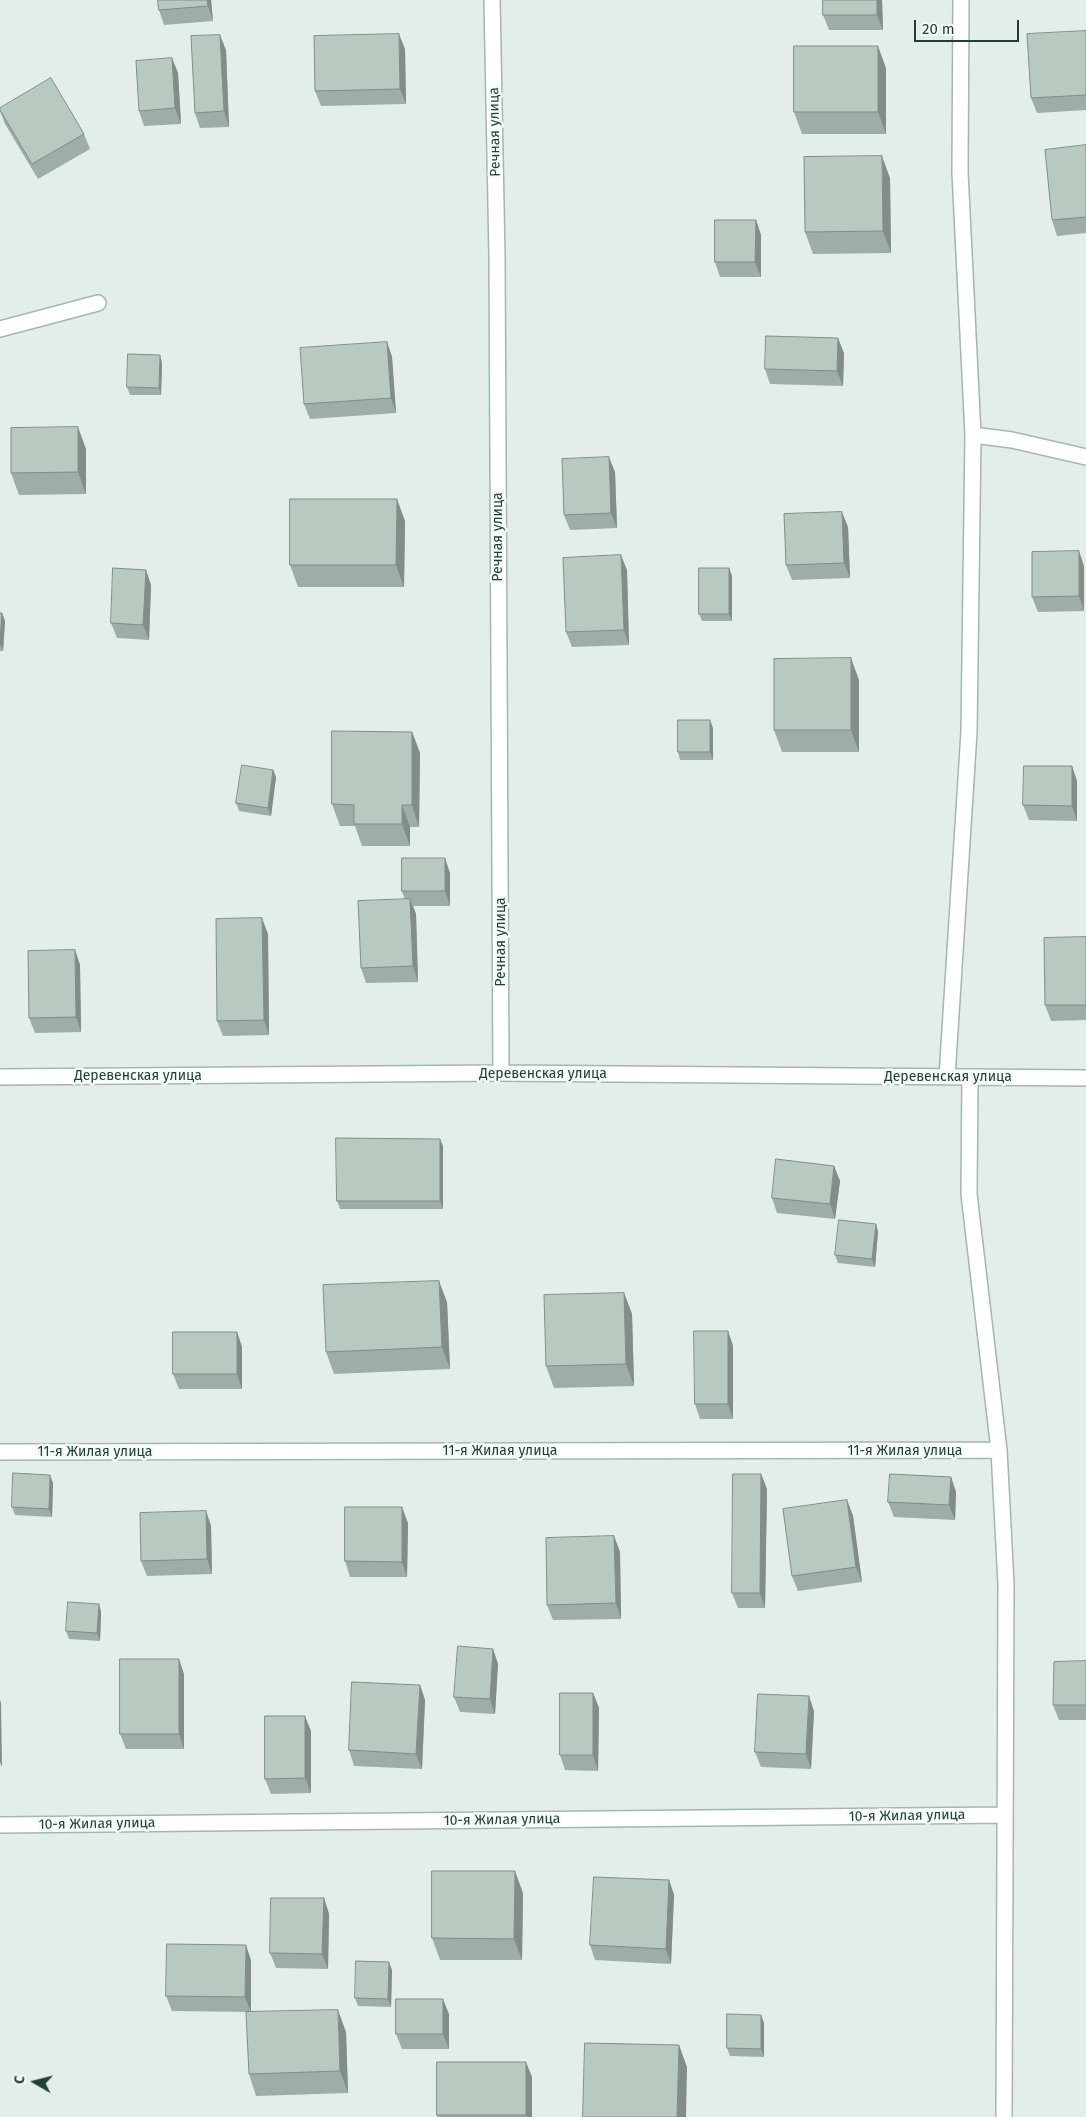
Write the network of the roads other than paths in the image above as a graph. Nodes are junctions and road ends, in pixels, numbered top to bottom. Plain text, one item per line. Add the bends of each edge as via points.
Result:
1 (492, 0) edge
2 (961, 0) edge
3 (98, 303) dead end
4 (0, 328) edge
5 (973, 435) junction
6 (1086, 457) edge
7 (501, 1073) junction
8 (0, 1077) edge
9 (947, 1077) junction
10 (970, 1077) junction
11 (1086, 1078) edge
12 (999, 1450) junction
13 (0, 1452) edge
14 (1004, 1815) junction
15 (0, 1825) edge
16 (1004, 2117) edge

1 - 7 street, Речная улица via 497,256
2 - 5 street via 960,172
3 - 4 street
5 - 6 street via 1012,440
5 - 9 street via 969,732
7 - 8 street, Деревенская улица
7 - 9 street, Деревенская улица
9 - 10 street, Деревенская улица
10 - 11 street, Деревенская улица
10 - 12 street via 969,1194
12 - 13 street, 11-я Жилая улица
12 - 14 street via 1006,1584
14 - 15 street, 10-я Жилая улица
14 - 16 street

